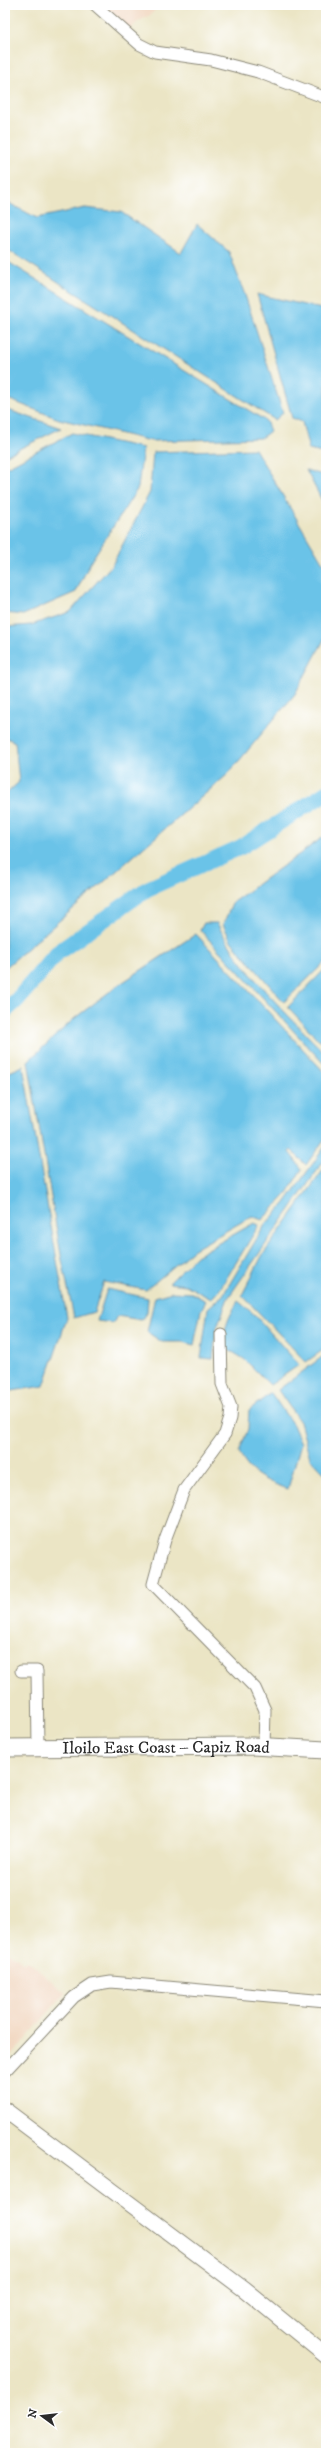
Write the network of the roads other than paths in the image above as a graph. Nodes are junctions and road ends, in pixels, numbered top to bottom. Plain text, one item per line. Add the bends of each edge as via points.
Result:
1 (95, 5) edge
2 (326, 98) edge
3 (222, 1334) dead end
4 (21, 1670) dead end
5 (264, 1746) junction
6 (5, 1748) edge
7 (38, 1748) junction
8 (326, 1750) edge
9 (326, 2001) edge
10 (5, 2071) edge
11 (5, 2110) edge
12 (326, 2356) edge

1 - 2 street via 139,44 155,52 224,63 258,72
3 - 5 street via 222,1384 231,1407 230,1418 225,1434 184,1490 165,1540 153,1584 255,1688 265,1710
4 - 7 street via 37,1671
5 - 7 main road, Iloilo East Coast – Capiz Road
5 - 8 main road, Iloilo East Coast – Capiz Road
6 - 7 main road, Iloilo East Coast – Capiz Road
9 - 10 street via 111,1982 92,1985 74,1997
11 - 12 main road via 245,2290

